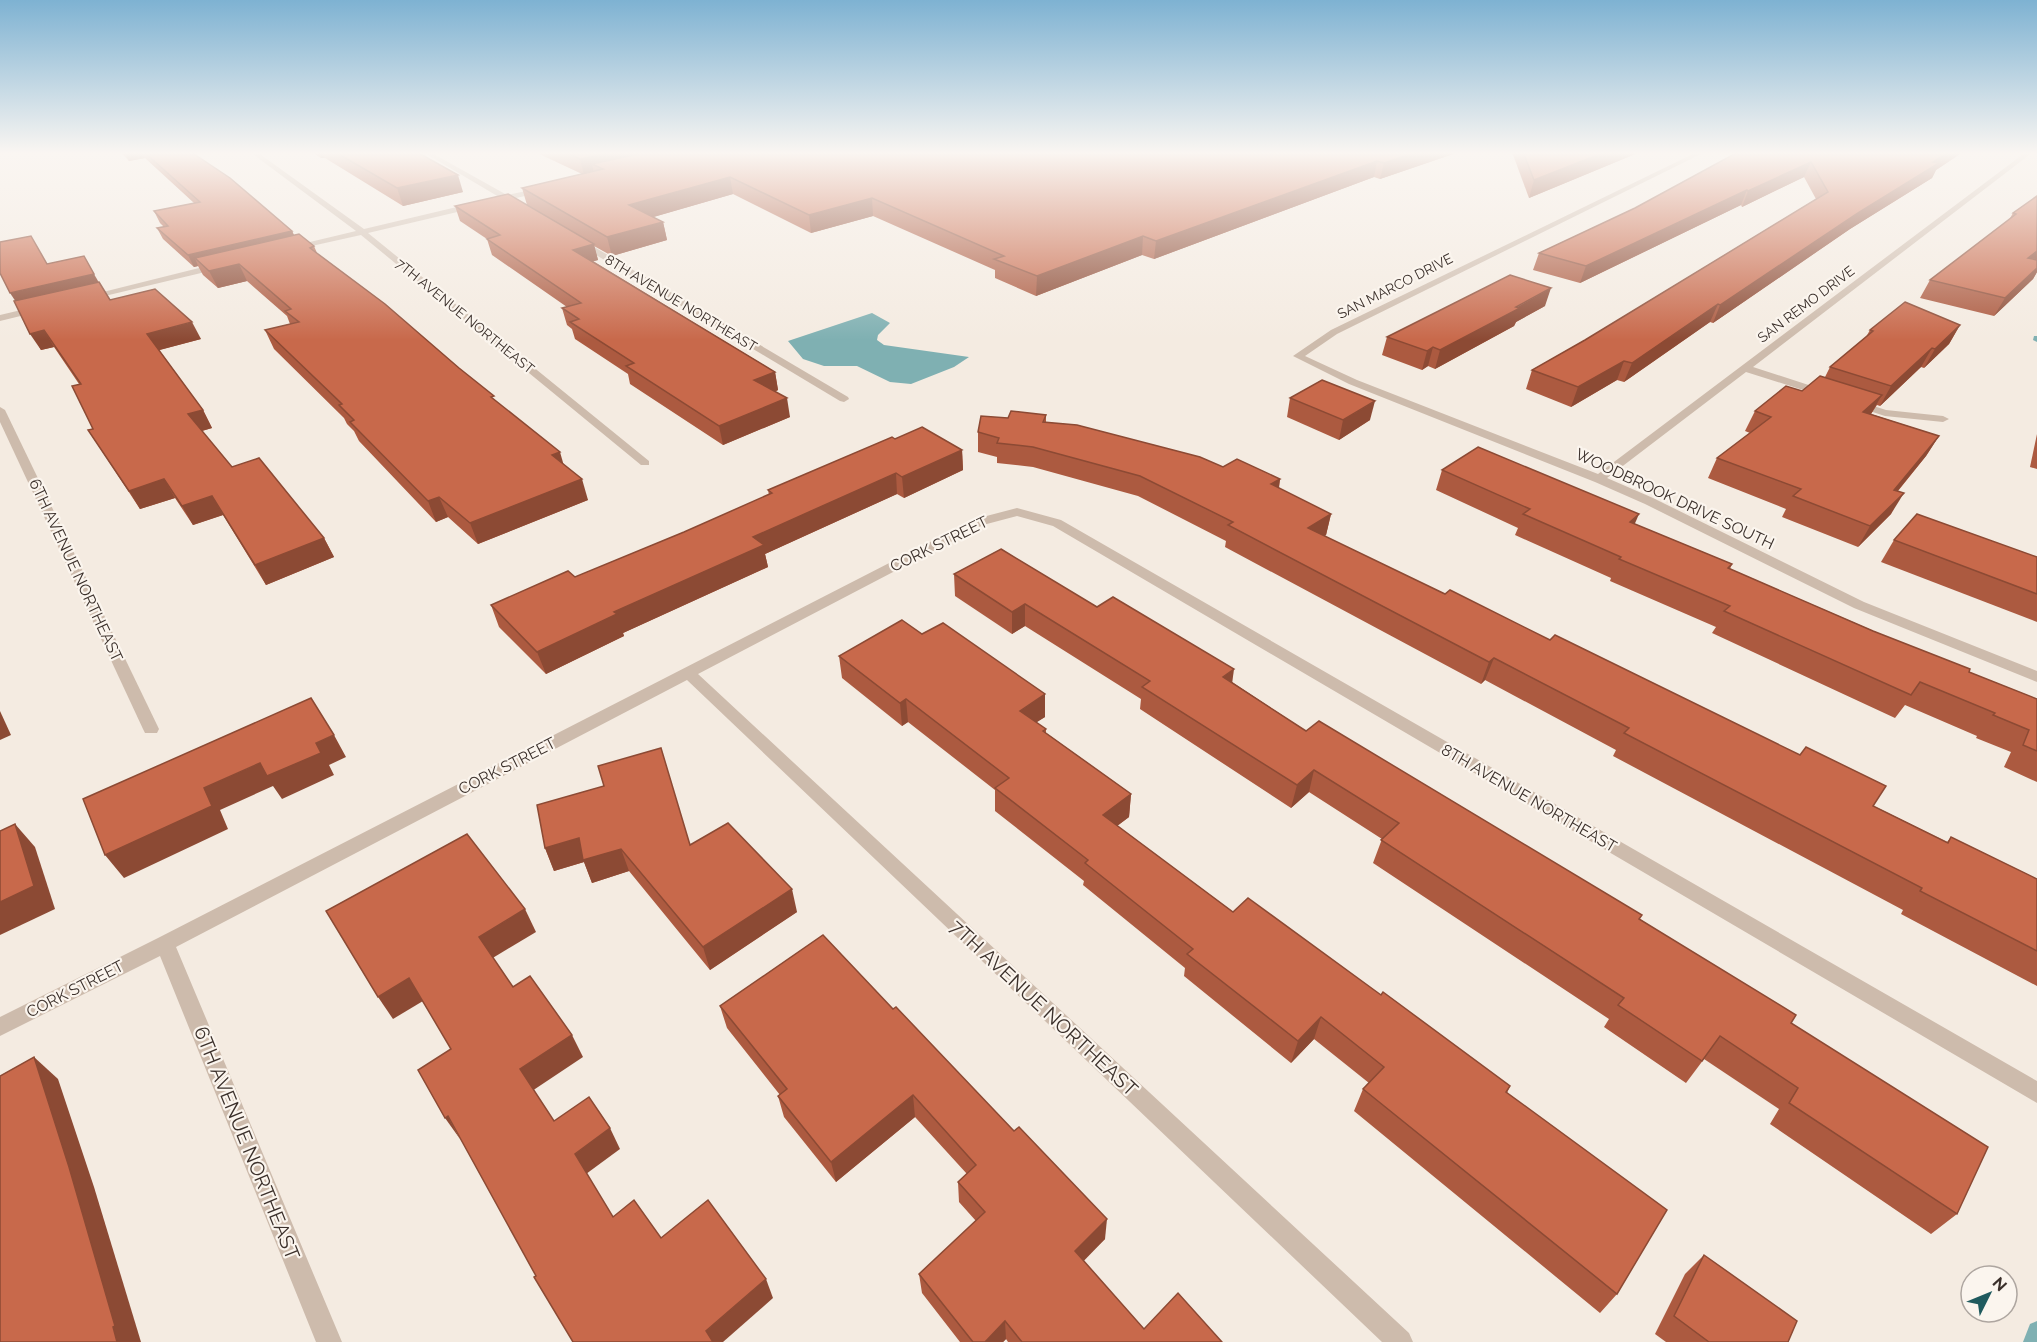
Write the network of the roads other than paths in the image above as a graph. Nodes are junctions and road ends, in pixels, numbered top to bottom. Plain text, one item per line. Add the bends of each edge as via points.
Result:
1 (338, 215) edge
2 (436, 215) edge
3 (1572, 215) edge
4 (1947, 215) edge
5 (362, 232) junction
6 (567, 234) edge
7 (281, 251) edge
8 (224, 265) edge
9 (77, 300) edge
10 (44, 308) edge
11 (0, 318) edge
12 (1298, 356) joint
13 (1744, 368) junction
14 (844, 399) dead end
15 (0, 410) edge
16 (1943, 419) dead end
17 (645, 463) dead end
18 (1599, 479) junction
19 (1017, 512) joint
20 (688, 673) junction
21 (2037, 677) edge
22 (151, 729) dead end
23 (165, 944) junction
24 (0, 1027) edge
25 (2037, 1093) edge
26 (329, 1342) edge
27 (1400, 1342) edge

1 - 5 street, 7TH AVENUE NORTHEAST
2 - 5 street
3 - 12 street, SAN MARCO DRIVE via 1334,332
4 - 13 street, SAN REMO DRIVE
5 - 7 street
5 - 17 street, 7TH AVENUE NORTHEAST
6 - 14 street, 8TH AVENUE NORTHEAST
8 - 9 street
10 - 11 street
12 - 18 street, WOODBROOK DRIVE SOUTH via 1353,382
13 - 16 street via 1886,412
13 - 18 street, SAN REMO DRIVE
15 - 22 street, 6TH AVENUE NORTHEAST
18 - 21 street, WOODBROOK DRIVE SOUTH via 1858,605
19 - 20 street, CORK STREET via 979,522
19 - 25 street, 8TH AVENUE NORTHEAST via 1057,523
20 - 23 street, CORK STREET
20 - 27 street, 7TH AVENUE NORTHEAST
23 - 24 street, CORK STREET
23 - 26 street, 6TH AVENUE NORTHEAST

